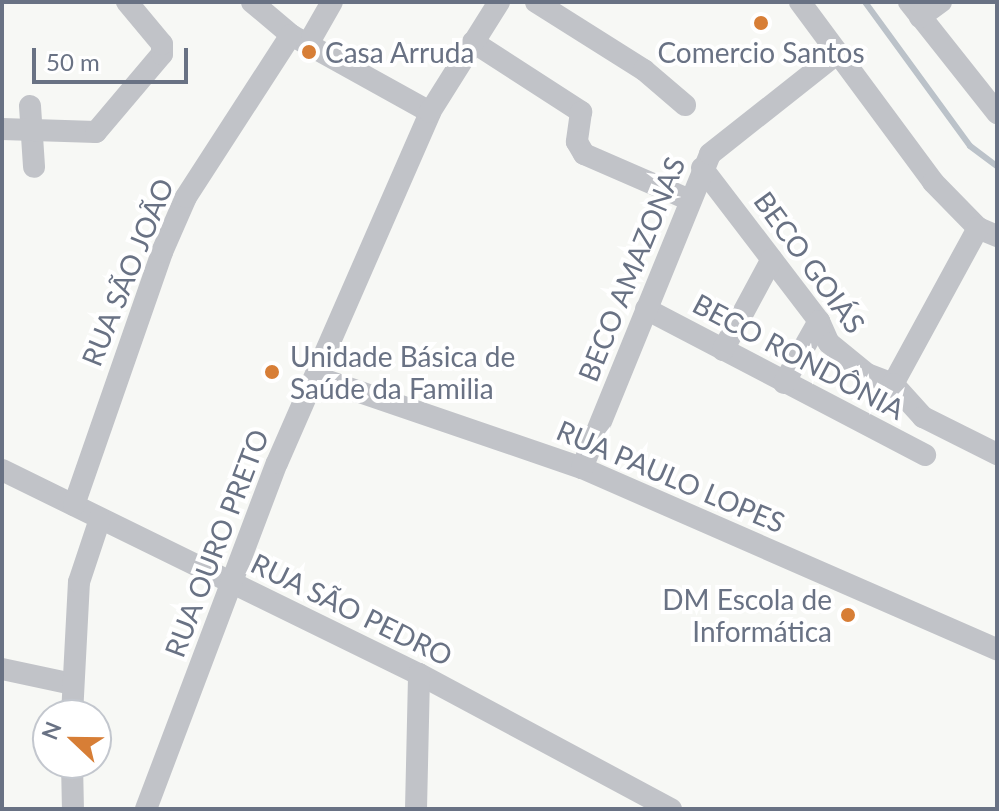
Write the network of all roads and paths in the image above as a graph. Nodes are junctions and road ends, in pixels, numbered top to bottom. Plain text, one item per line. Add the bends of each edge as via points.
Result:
1 (127, 2) edge
2 (252, 2) edge
3 (332, 2) edge
4 (499, 2) edge
5 (536, 2) edge
6 (800, 2) edge
7 (941, 2) edge
8 (915, 10) edge
9 (300, 39) junction
10 (473, 42) junction
11 (838, 53) junction
12 (685, 105) dead end
13 (430, 112) junction
14 (997, 113) edge
15 (31, 117) junction
16 (2, 129) edge
17 (34, 167) dead end
18 (702, 168) junction
19 (690, 200) junction
20 (988, 232) edge
21 (772, 259) junction
22 (646, 309) junction
23 (819, 321) junction
24 (723, 350) junction
25 (316, 377) junction
26 (784, 383) junction
27 (893, 384) junction
28 (997, 454) edge
29 (925, 455) dead end
30 (582, 468) junction
31 (2, 470) edge
32 (74, 505) junction
33 (100, 519) junction
34 (231, 583) junction
35 (997, 649) edge
36 (2, 669) edge
37 (419, 674) junction
38 (72, 684) junction
39 (72, 699) edge
40 (72, 779) edge
41 (73, 809) edge
42 (146, 809) edge
43 (416, 809) edge
44 (671, 809) edge

1 - 15 street via 162,44 157,65 94,134
2 - 9 street
3 - 9 street, RUA SÃO JOÃO
4 - 10 street, RUA OURO PRETO
5 - 12 street via 644,70
6 - 11 street
7 - 8 street
8 - 14 street
9 - 13 street
9 - 32 street, RUA SÃO JOÃO via 186,197 151,280
10 - 13 street, RUA OURO PRETO
10 - 19 street via 581,112 577,142 584,154
11 - 18 street, BECO AMAZONAS via 723,142
11 - 20 street via 933,182
13 - 25 street, RUA OURO PRETO
15 - 16 street
15 - 17 street
18 - 19 street, BECO AMAZONAS
18 - 21 street, BECO GOIÁS
19 - 22 street, BECO AMAZONAS
20 - 27 street
21 - 23 street, BECO GOIÁS
21 - 24 street
22 - 24 street, BECO RONDÔNIA
22 - 30 street, BECO AMAZONAS
23 - 26 street
23 - 27 street, BECO GOIÁS via 845,359
24 - 26 street, BECO RONDÔNIA
25 - 30 street, RUA PAULO LOPES
25 - 34 street, RUA OURO PRETO
26 - 29 street, BECO RONDÔNIA
27 - 28 street via 923,417
30 - 35 street, RUA PAULO LOPES
31 - 32 street, RUA SÃO PEDRO
32 - 33 street, RUA SÃO PEDRO
33 - 34 street, RUA SÃO PEDRO
33 - 38 street via 82,567
34 - 37 street, RUA SÃO PEDRO
34 - 42 street, RUA OURO PRETO
36 - 38 street
37 - 43 street
37 - 44 street, RUA SÃO PEDRO
38 - 39 street
40 - 41 street

